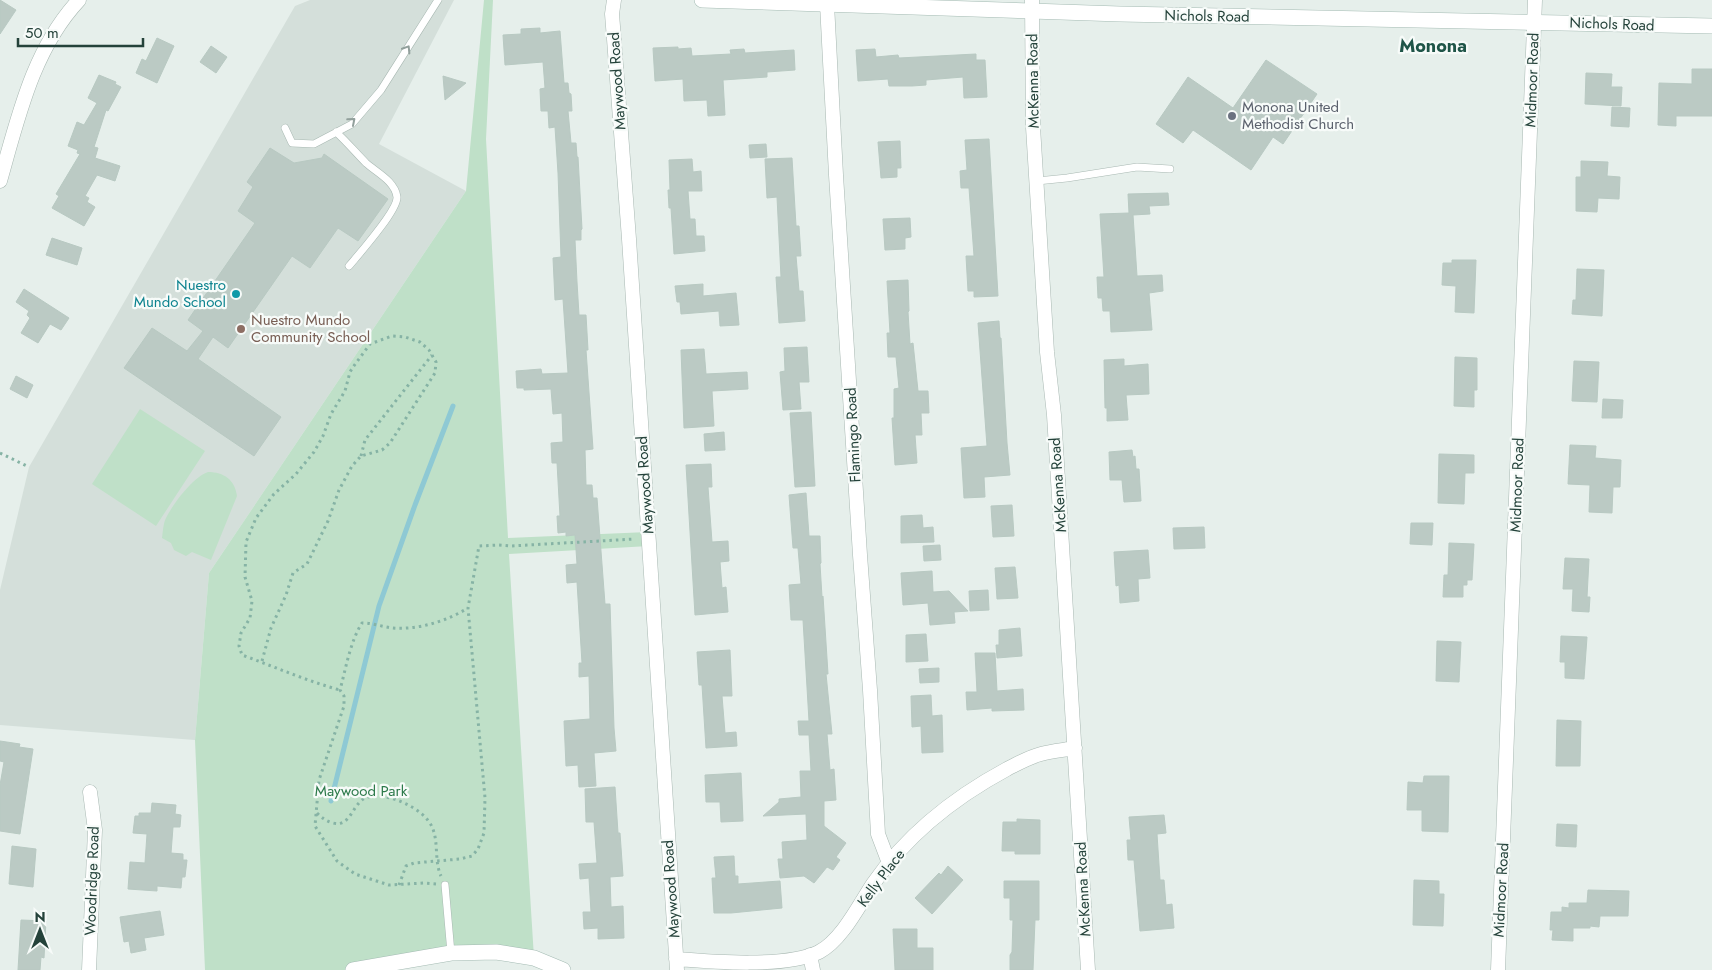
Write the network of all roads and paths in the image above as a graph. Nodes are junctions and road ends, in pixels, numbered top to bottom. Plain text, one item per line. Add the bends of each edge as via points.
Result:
1 (79, 0) edge
2 (438, 0) edge
3 (614, 0) edge
4 (702, 0) edge
5 (1535, 0) edge
6 (827, 4) junction
7 (1032, 5) edge
8 (1534, 21) junction
9 (1712, 26) edge
10 (285, 128) dead end
11 (336, 132) junction
12 (1170, 169) dead end
13 (0, 181) edge
14 (1037, 181) junction
15 (349, 266) dead end
16 (432, 355) junction
17 (0, 453) edge
18 (361, 456) junction
19 (29, 467) dead end
20 (648, 538) junction
21 (468, 608) junction
22 (262, 662) junction
23 (340, 690) junction
24 (1075, 748) junction
25 (90, 792) dead end
26 (316, 813) junction
27 (438, 862) junction
28 (889, 864) junction
29 (445, 884) junction
30 (399, 885) junction
31 (451, 954) junction
32 (810, 955) junction
33 (676, 964) edge
34 (414, 965) edge
35 (89, 970) edge
36 (353, 970) edge
37 (563, 970) edge
38 (813, 970) edge
39 (1088, 970) edge
40 (1498, 970) edge

1 - 13 street via 65,15 38,62
11 -> 2 lane via 352,124 381,90
3 - 20 street, Maywood Road via 612,14
4 - 6 street, Nichols Road
5 - 8 street, Midmoor Road
6 - 7 street, Nichols Road
6 - 28 street, Flamingo Road via 878,834
7 - 8 street, Nichols Road via 1120,14
7 - 14 street, McKenna Road
8 - 9 street, Nichols Road
8 - 40 street, Midmoor Road
10 - 11 lane via 292,143 314,144
11 - 15 lane via 366,163 385,177 397,198 393,210
12 - 14 lane via 1137,167
14 - 24 street, McKenna Road
16 - 18 path via 365,440
16 - 18 path via 436,362 435,373 400,429 382,450
16 - 22 path via 420,342 406,337 392,336 370,344 350,372 345,391 330,414 314,452 256,518 246,542 245,577 252,601 250,618 239,646 242,655
17 - 19 path
18 - 22 path via 339,490 328,522 307,564 293,573 271,628
20 - 21 path via 479,546
20 - 33 street, Maywood Road
21 - 23 path via 456,616 422,626 394,628 362,623
21 - 27 path via 485,798 484,833 472,856
22 - 23 path
23 - 26 path via 344,706 319,780
24 - 28 street, Kelly Place via 1041,754 994,776 927,824
24 - 39 street, McKenna Road
25 - 35 street, Woodridge Road via 95,830
26 - 27 path via 323,820 336,824 348,819 358,803 367,797 390,798 406,804 422,814 431,825
26 - 30 path via 315,826 337,861 354,874
27 - 29 path
27 - 30 path via 406,866
28 - 32 street, Kelly Place via 840,933 820,951
29 - 30 path
29 - 31 lane
31 - 34 street
31 - 37 street via 496,952 534,958
32 - 33 street, Kelly Place via 770,962
32 - 38 street
34 - 36 street

